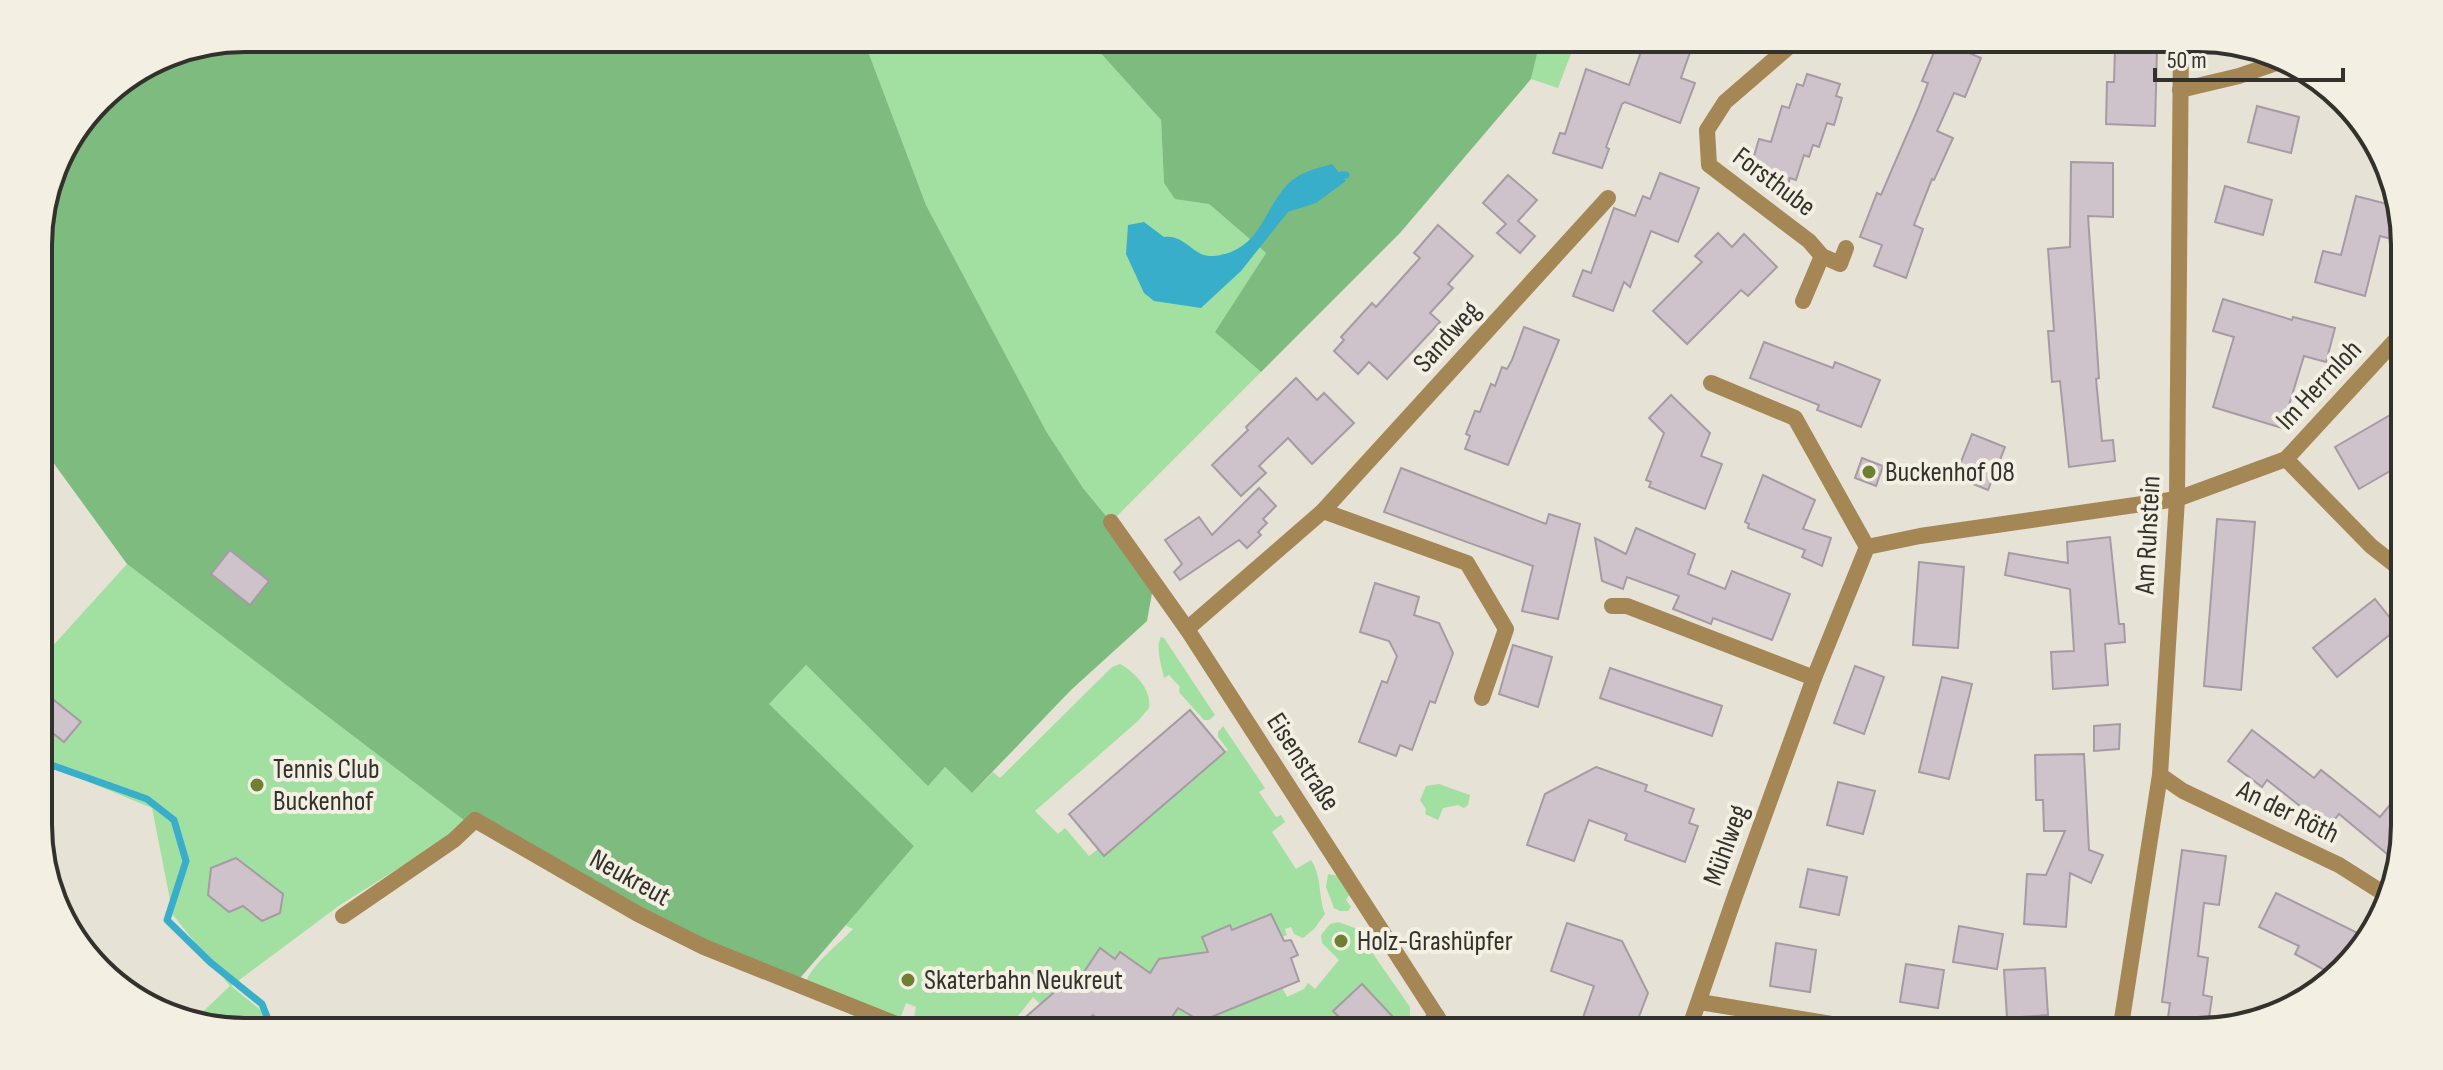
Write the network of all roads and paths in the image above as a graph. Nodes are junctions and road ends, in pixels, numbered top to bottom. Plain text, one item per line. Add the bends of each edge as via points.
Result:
1 (1783, 52) edge
2 (2181, 52) edge
3 (2268, 66) edge
4 (2180, 90) junction
5 (1608, 198) dead end
6 (1846, 248) dead end
7 (1822, 256) junction
8 (1803, 301) dead end
9 (2391, 345) edge
10 (1711, 383) dead end
11 (2286, 459) junction
12 (2177, 499) junction
13 (1323, 511) junction
14 (1111, 522) dead end
15 (1867, 547) junction
16 (2391, 562) edge
17 (1612, 606) dead end
18 (1187, 629) junction
19 (1814, 678) junction
20 (1482, 698) dead end
21 (2160, 775) junction
22 (2379, 891) edge
23 (343, 916) dead end
24 (1700, 1002) junction
25 (1437, 1016) joint
26 (880, 1018) edge
27 (1435, 1018) edge
28 (1694, 1018) edge
29 (1796, 1018) edge
30 (2122, 1018) edge

1 - 7 street, Forsthube via 1725,102 1707,130 1709,165
2 - 4 street, Am Ruhstein
3 - 4 street
4 - 12 street, Am Ruhstein
5 - 13 street, Sandweg
6 - 7 street, Forsthube via 1840,264
7 - 8 street, Forsthube
9 - 11 street, Im Herrnloh
10 - 15 street via 1795,418
11 - 12 street, Im Herrnloh
11 - 16 street
12 - 15 street
12 - 21 street, Am Ruhstein
13 - 18 street, Sandweg
13 - 20 street via 1467,563 1506,629
14 - 18 street, Eisenstraße
15 - 19 street, Mühlweg
17 - 19 street via 1627,606
18 - 25 street, Eisenstraße
19 - 24 street, Mühlweg
21 - 22 street, An der Röth
21 - 30 street, Am Ruhstein
23 - 26 street, Neukreut via 475,820 704,947
24 - 28 street, Mühlweg
24 - 29 street
25 - 27 street

